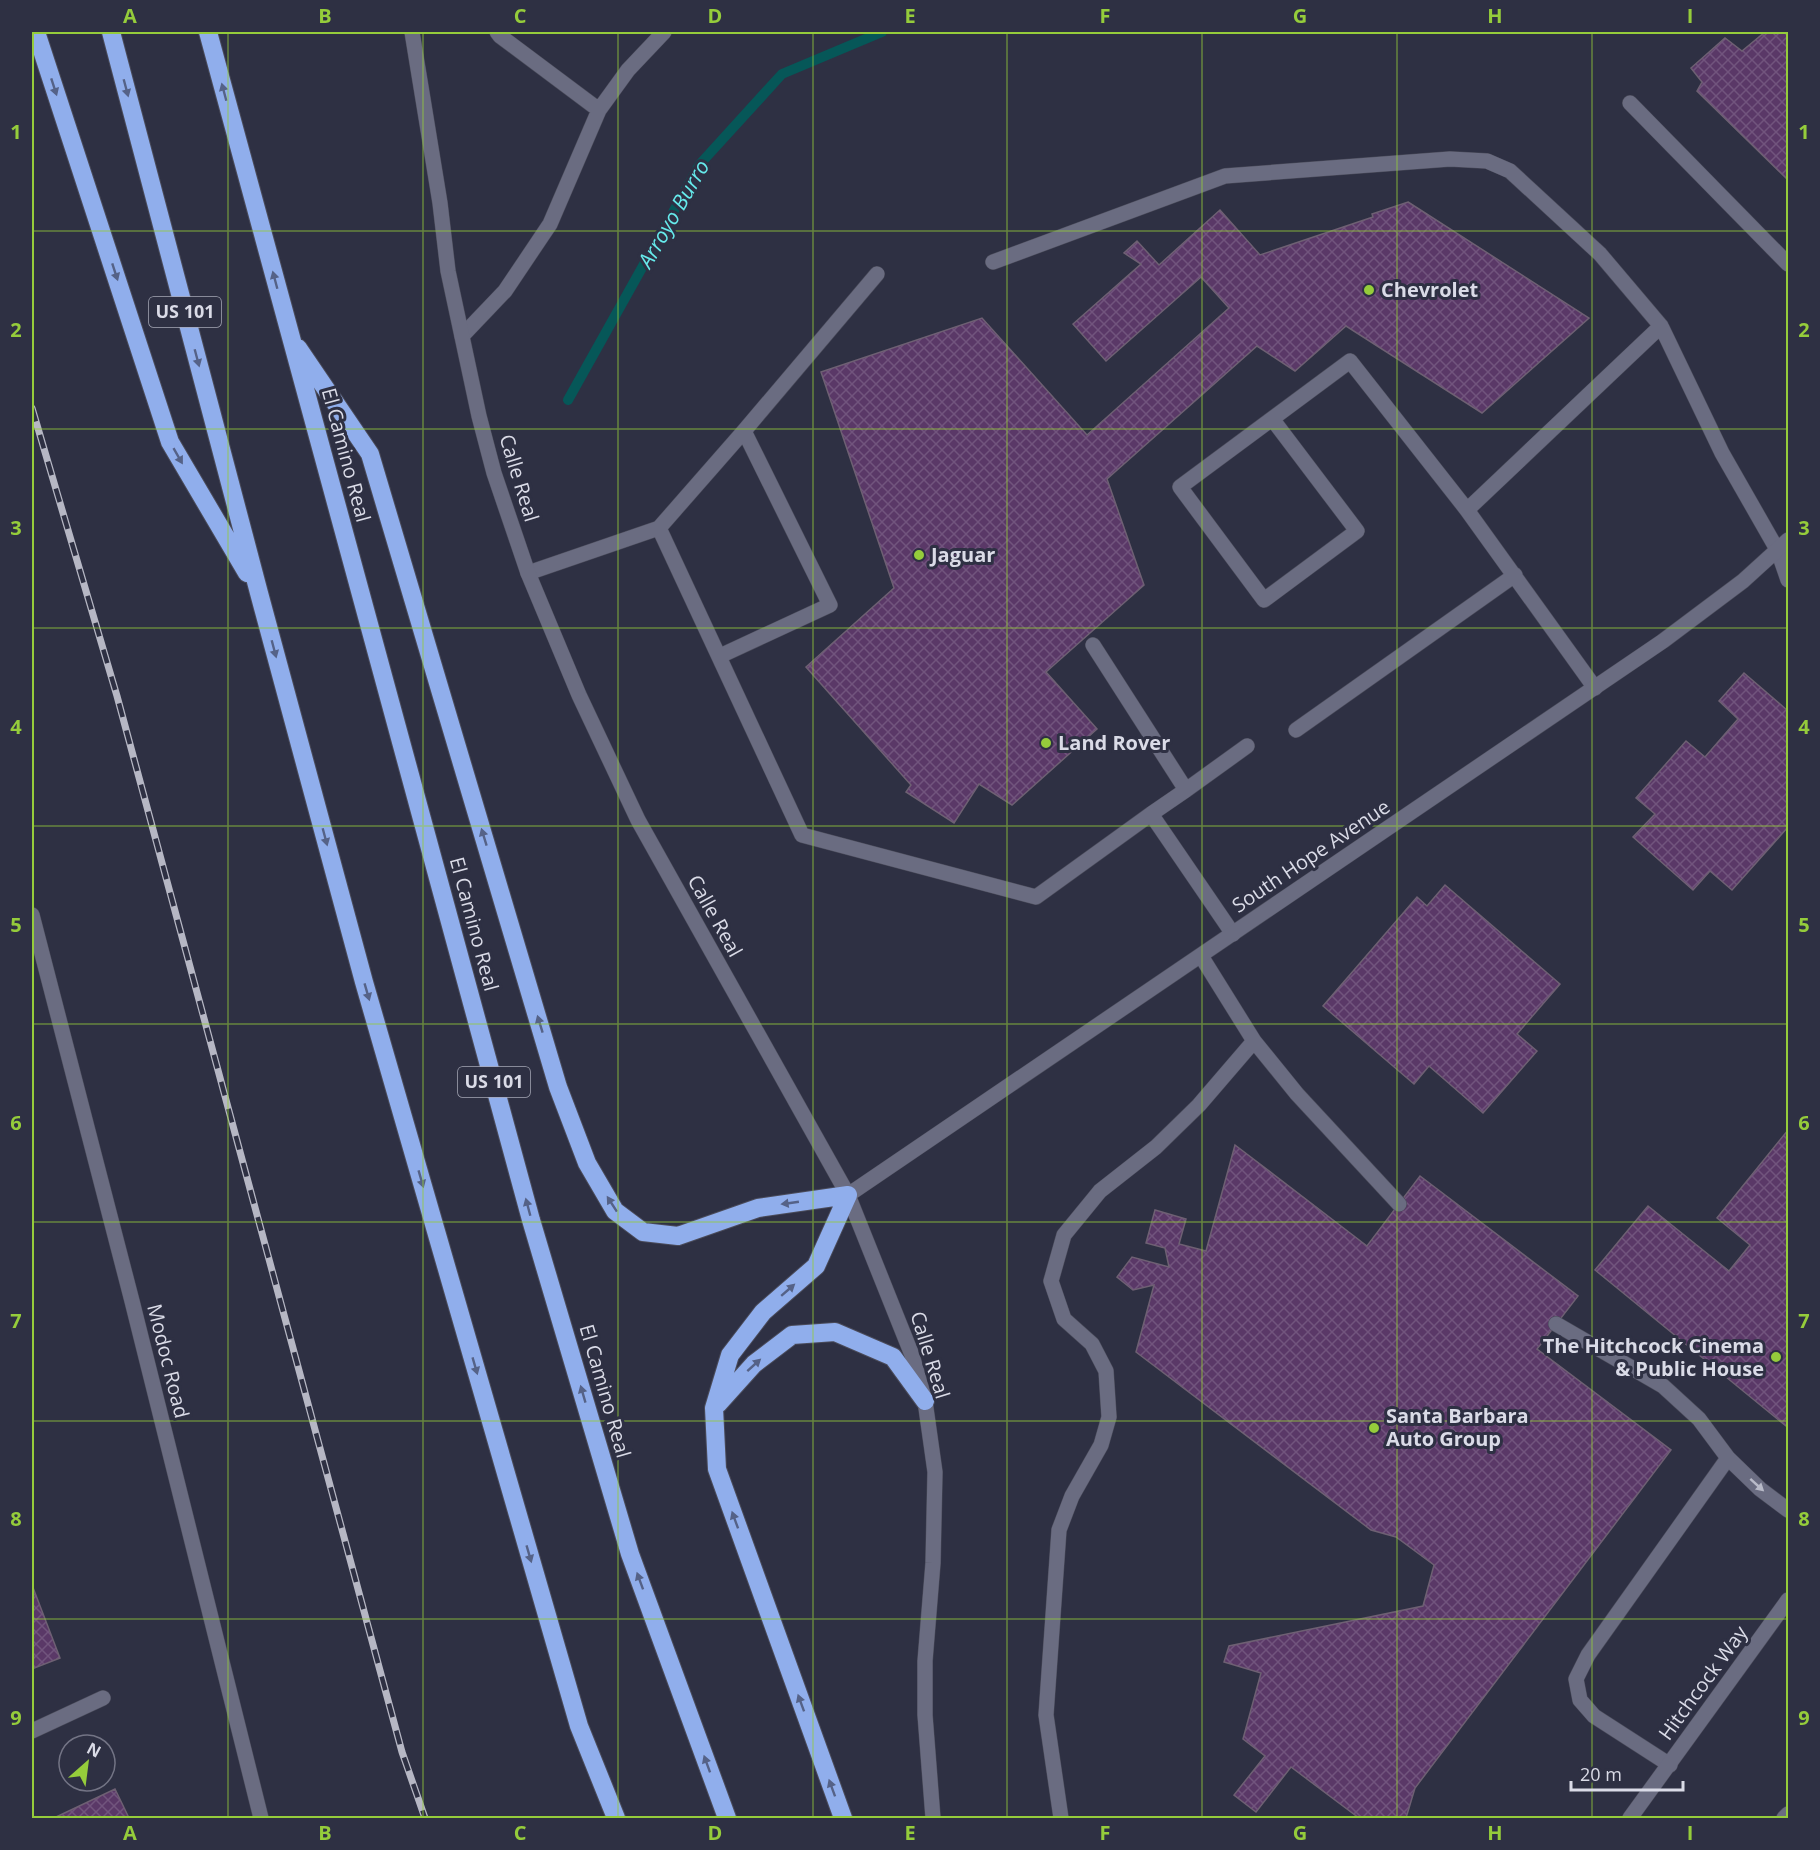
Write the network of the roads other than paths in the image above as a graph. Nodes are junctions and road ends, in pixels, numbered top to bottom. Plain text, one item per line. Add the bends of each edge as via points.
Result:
1 (36, 32) edge
2 (111, 32) edge
3 (208, 32) edge
4 (412, 32) edge
5 (497, 32) edge
6 (664, 32) edge
7 (1630, 103) dead end
8 (599, 110) junction
9 (993, 262) dead end
10 (1788, 264) edge
11 (877, 274) dead end
12 (1661, 326) junction
13 (462, 336) junction
14 (291, 337) junction
15 (1273, 420) junction
16 (744, 431) junction
17 (1467, 510) junction
18 (659, 528) junction
19 (1783, 545) edge
20 (528, 573) junction
21 (1515, 574) junction
22 (1788, 579) edge
23 (259, 593) junction
24 (1093, 645) dead end
25 (720, 656) junction
26 (1595, 688) junction
27 (1296, 730) dead end
28 (1247, 746) dead end
29 (1186, 790) junction
30 (1151, 814) junction
31 (32, 915) edge
32 (1233, 934) junction
33 (1200, 956) junction
34 (1254, 1041) junction
35 (848, 1195) junction
36 (1398, 1204) dead end
37 (1556, 1324) dead end
38 (925, 1401) junction
39 (714, 1408) junction
40 (1728, 1458) junction
41 (1788, 1510) edge
42 (1788, 1600) edge
43 (103, 1698) dead end
44 (32, 1731) edge
45 (1670, 1765) junction
46 (1788, 1814) edge
47 (261, 1818) edge
48 (616, 1818) edge
49 (727, 1818) edge
50 (843, 1818) edge
51 (933, 1818) edge
52 (1061, 1818) edge
53 (1630, 1818) edge
54 (1785, 1818) edge

1 -> 23 highway via 170,442
2 -> 23 highway, US 101
14 -> 3 highway, El Camino Real / US 101
4 - 13 street, Calle Real via 448,271
5 - 8 street
6 - 8 street via 628,70
7 - 10 street
8 - 13 street via 550,224 505,291
9 - 12 street via 1225,176 1450,159 1487,161 1510,171 1600,254
11 - 16 street
12 - 17 street
12 - 19 street via 1722,453
13 - 20 street, Calle Real via 491,462
35 -> 14 highway via 758,1208 678,1236 644,1232 615,1211 587,1163 558,1087 370,454
49 -> 14 highway, El Camino Real / US 101 via 630,1554 531,1220
15 - 15 street via 1180,487 1264,600 1358,531
15 - 17 street via 1350,361
16 - 18 street
16 - 25 street via 830,605
17 - 21 street
18 - 20 street
18 - 25 street
19 - 22 street
19 - 26 street, South Hope Avenue via 1663,642
20 - 35 street, Calle Real via 579,695 638,820
21 - 26 street
21 - 27 street
23 -> 48 highway, US 101 via 364,982 579,1726
24 - 29 street
25 - 30 street via 802,835 1036,897
26 - 32 street, South Hope Avenue
28 - 29 street
29 - 30 street
30 - 32 street
31 - 47 street, Modoc Road
32 - 33 street, South Hope Avenue
33 - 34 street
33 - 35 street, South Hope Avenue
34 - 36 street
34 - 52 street via 1199,1105 1156,1147 1100,1191 1064,1234 1051,1281 1064,1319 1092,1344 1106,1371 1108,1417 1101,1445 1072,1496 1059,1530 1046,1715
35 - 38 street, Calle Real via 912,1355
39 -> 35 highway via 730,1355 763,1312 816,1266
37 - 40 street via 1663,1386 1699,1419
39 -> 38 highway via 754,1364 792,1335 836,1332 893,1357
38 - 51 street, Calle Real via 935,1472 925,1661
50 -> 39 highway via 717,1469
40 -> 41 street
40 - 45 street via 1588,1655 1576,1679 1580,1700 1594,1716
42 - 45 street, Hitchcock Way
43 - 44 street
45 - 53 street, Hitchcock Way
46 - 54 street

